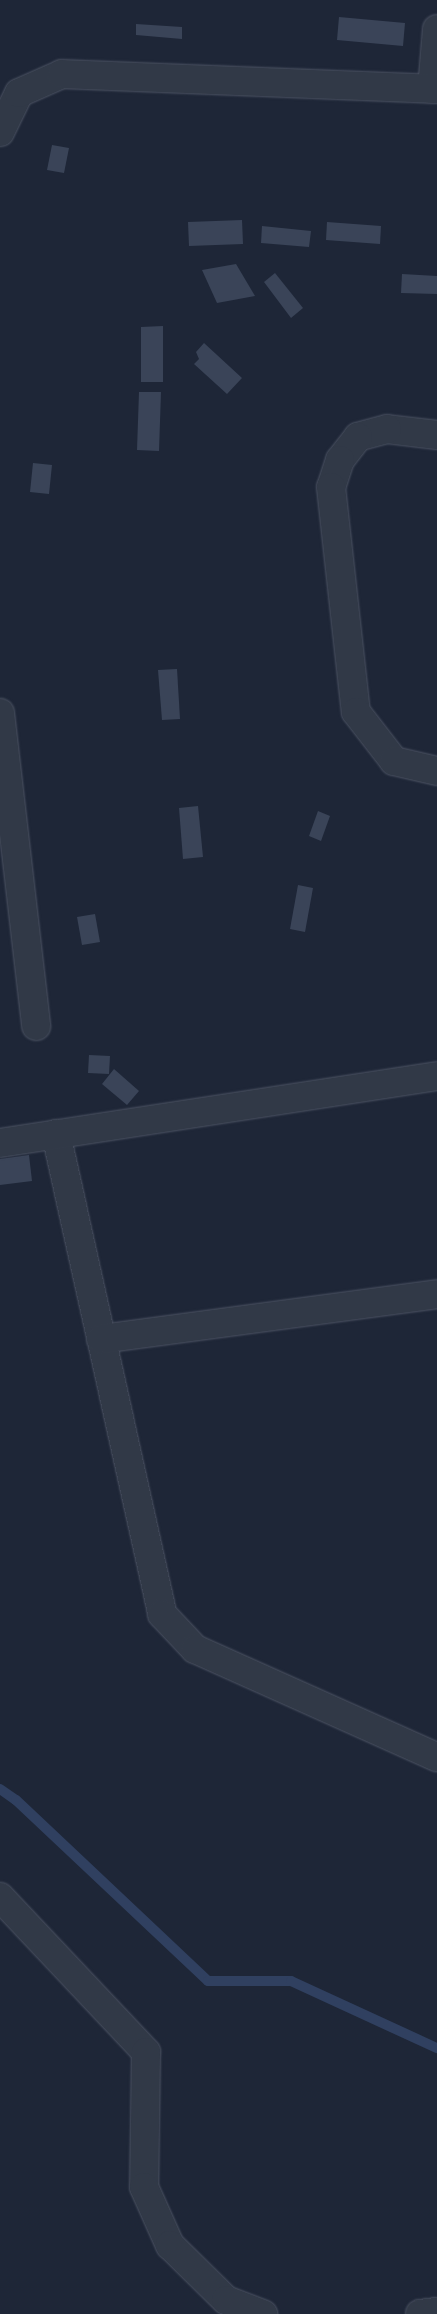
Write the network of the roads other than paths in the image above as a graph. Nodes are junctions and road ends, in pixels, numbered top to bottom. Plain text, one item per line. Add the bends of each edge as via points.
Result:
1 (437, 29) edge
2 (434, 89) edge
3 (0, 132) edge
4 (437, 435) edge
5 (0, 713) edge
6 (437, 771) edge
7 (36, 1026) dead end
8 (437, 1076) edge
9 (56, 1134) junction
10 (0, 1143) edge
11 (437, 1294) edge
12 (101, 1339) junction
13 (437, 1757) edge
14 (0, 1896) edge
15 (437, 2312) edge
16 (263, 2314) edge
17 (420, 2314) edge

1 - 2 street
2 - 3 street via 62,74 20,93
4 - 6 street via 387,429 358,436 340,460 331,487 356,712 394,761
5 - 7 street
8 - 9 street
9 - 10 street
9 - 12 street
11 - 12 street
12 - 13 street via 162,1614 195,1650
14 - 16 street via 146,2052 144,2187 170,2245 226,2300
15 - 17 street

